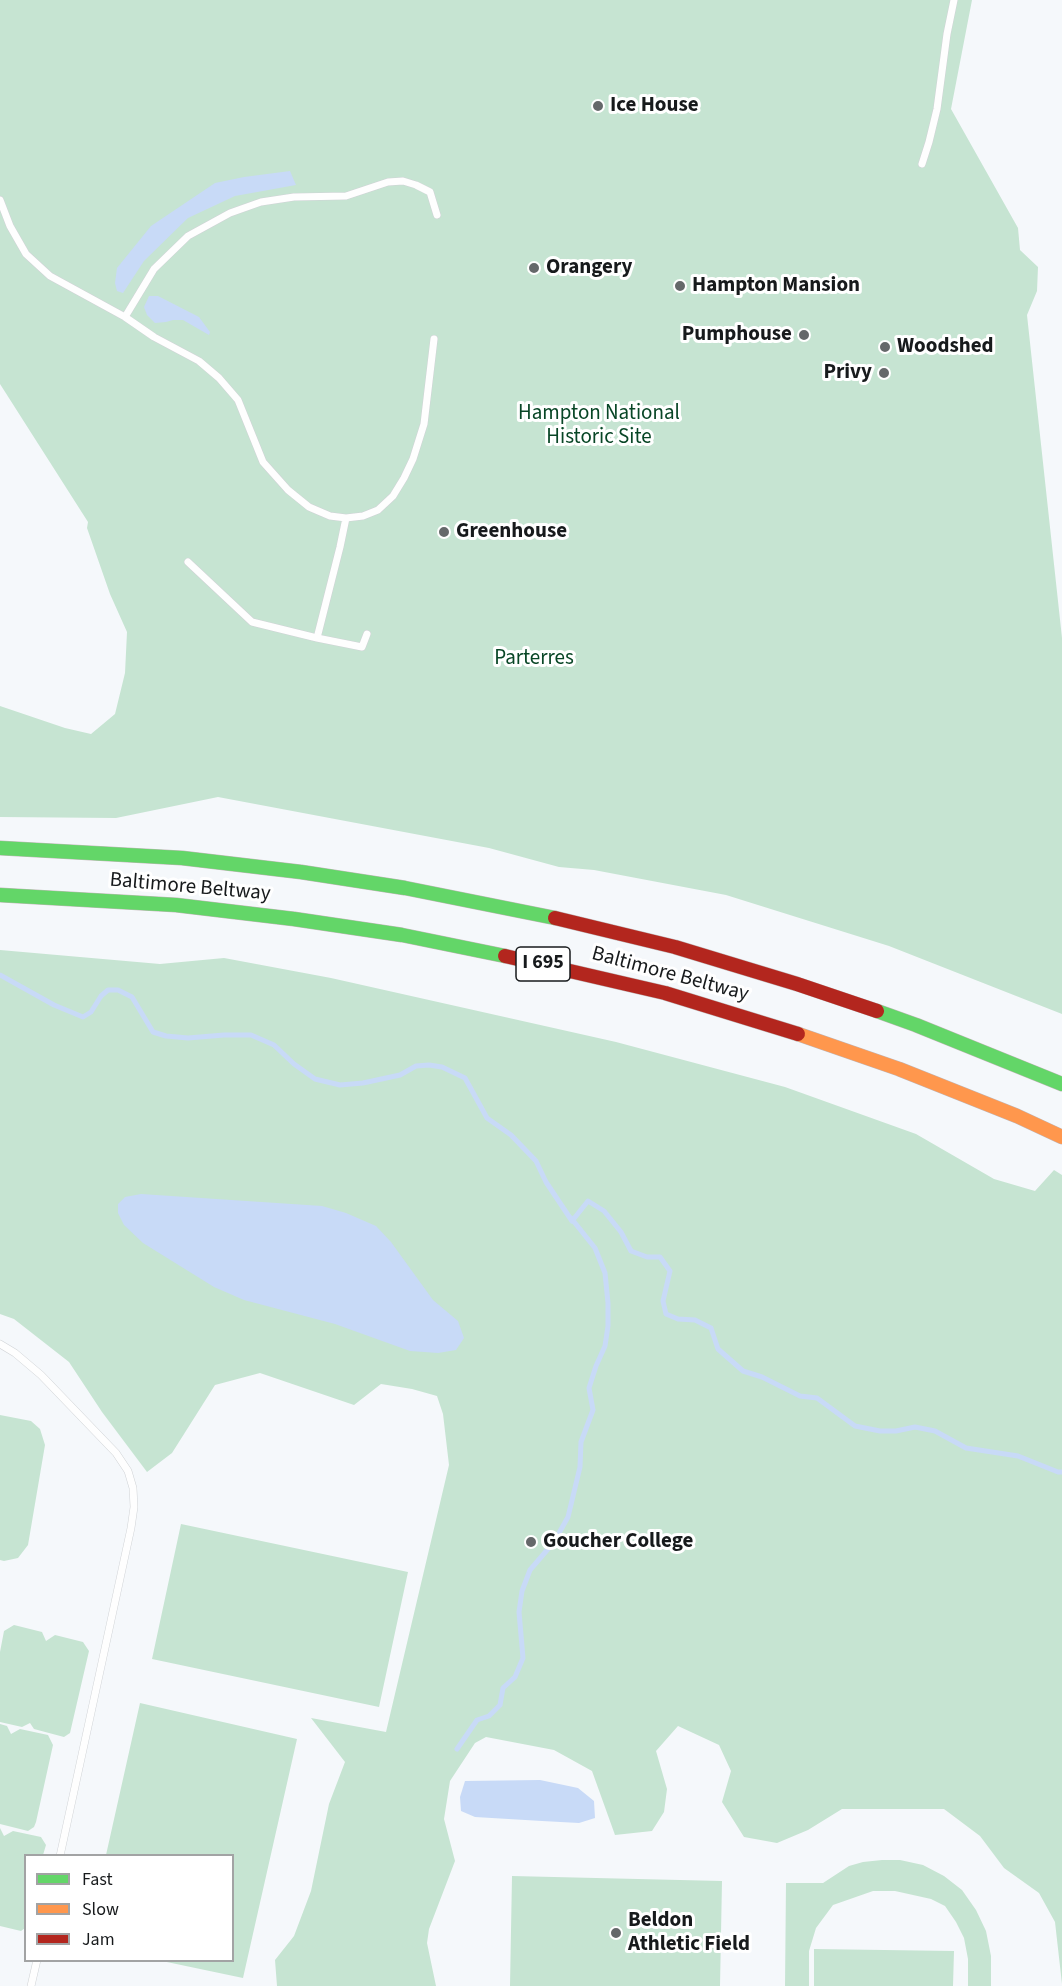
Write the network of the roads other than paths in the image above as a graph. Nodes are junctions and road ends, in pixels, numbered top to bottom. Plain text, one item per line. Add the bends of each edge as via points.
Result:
1 (954, 0) edge
2 (922, 164) dead end
3 (0, 200) edge
4 (437, 215) dead end
5 (125, 317) junction
6 (434, 339) dead end
7 (346, 518) junction
8 (188, 562) dead end
9 (367, 634) dead end
10 (317, 639) junction
11 (0, 848) edge
12 (0, 895) edge
13 (1062, 1084) edge
14 (1062, 1137) edge
15 (0, 1344) edge
16 (60, 1854) edge
17 (37, 1962) edge
18 (31, 1986) edge

1 - 2 lane via 937,110
3 - 5 lane via 26,254 50,276
4 - 5 lane via 430,192 403,182 388,182 346,196 261,202 230,213 188,236 154,269
5 - 7 lane via 199,361 219,378 238,400 263,462 288,490 309,507
6 - 7 lane via 424,424 404,478 378,510
7 - 10 lane
8 - 10 lane via 252,622
9 - 10 lane via 362,647
11 - 13 highway, Baltimore Beltway / I 695 via 182,858 289,870 555,918 675,947 797,984 916,1025
12 - 14 highway, Baltimore Beltway / I 695 via 176,905 294,919 402,935 548,965 665,993 782,1029 899,1070
15 - 16 lane via 41,1375 116,1453 133,1488 130,1528
17 - 18 lane

